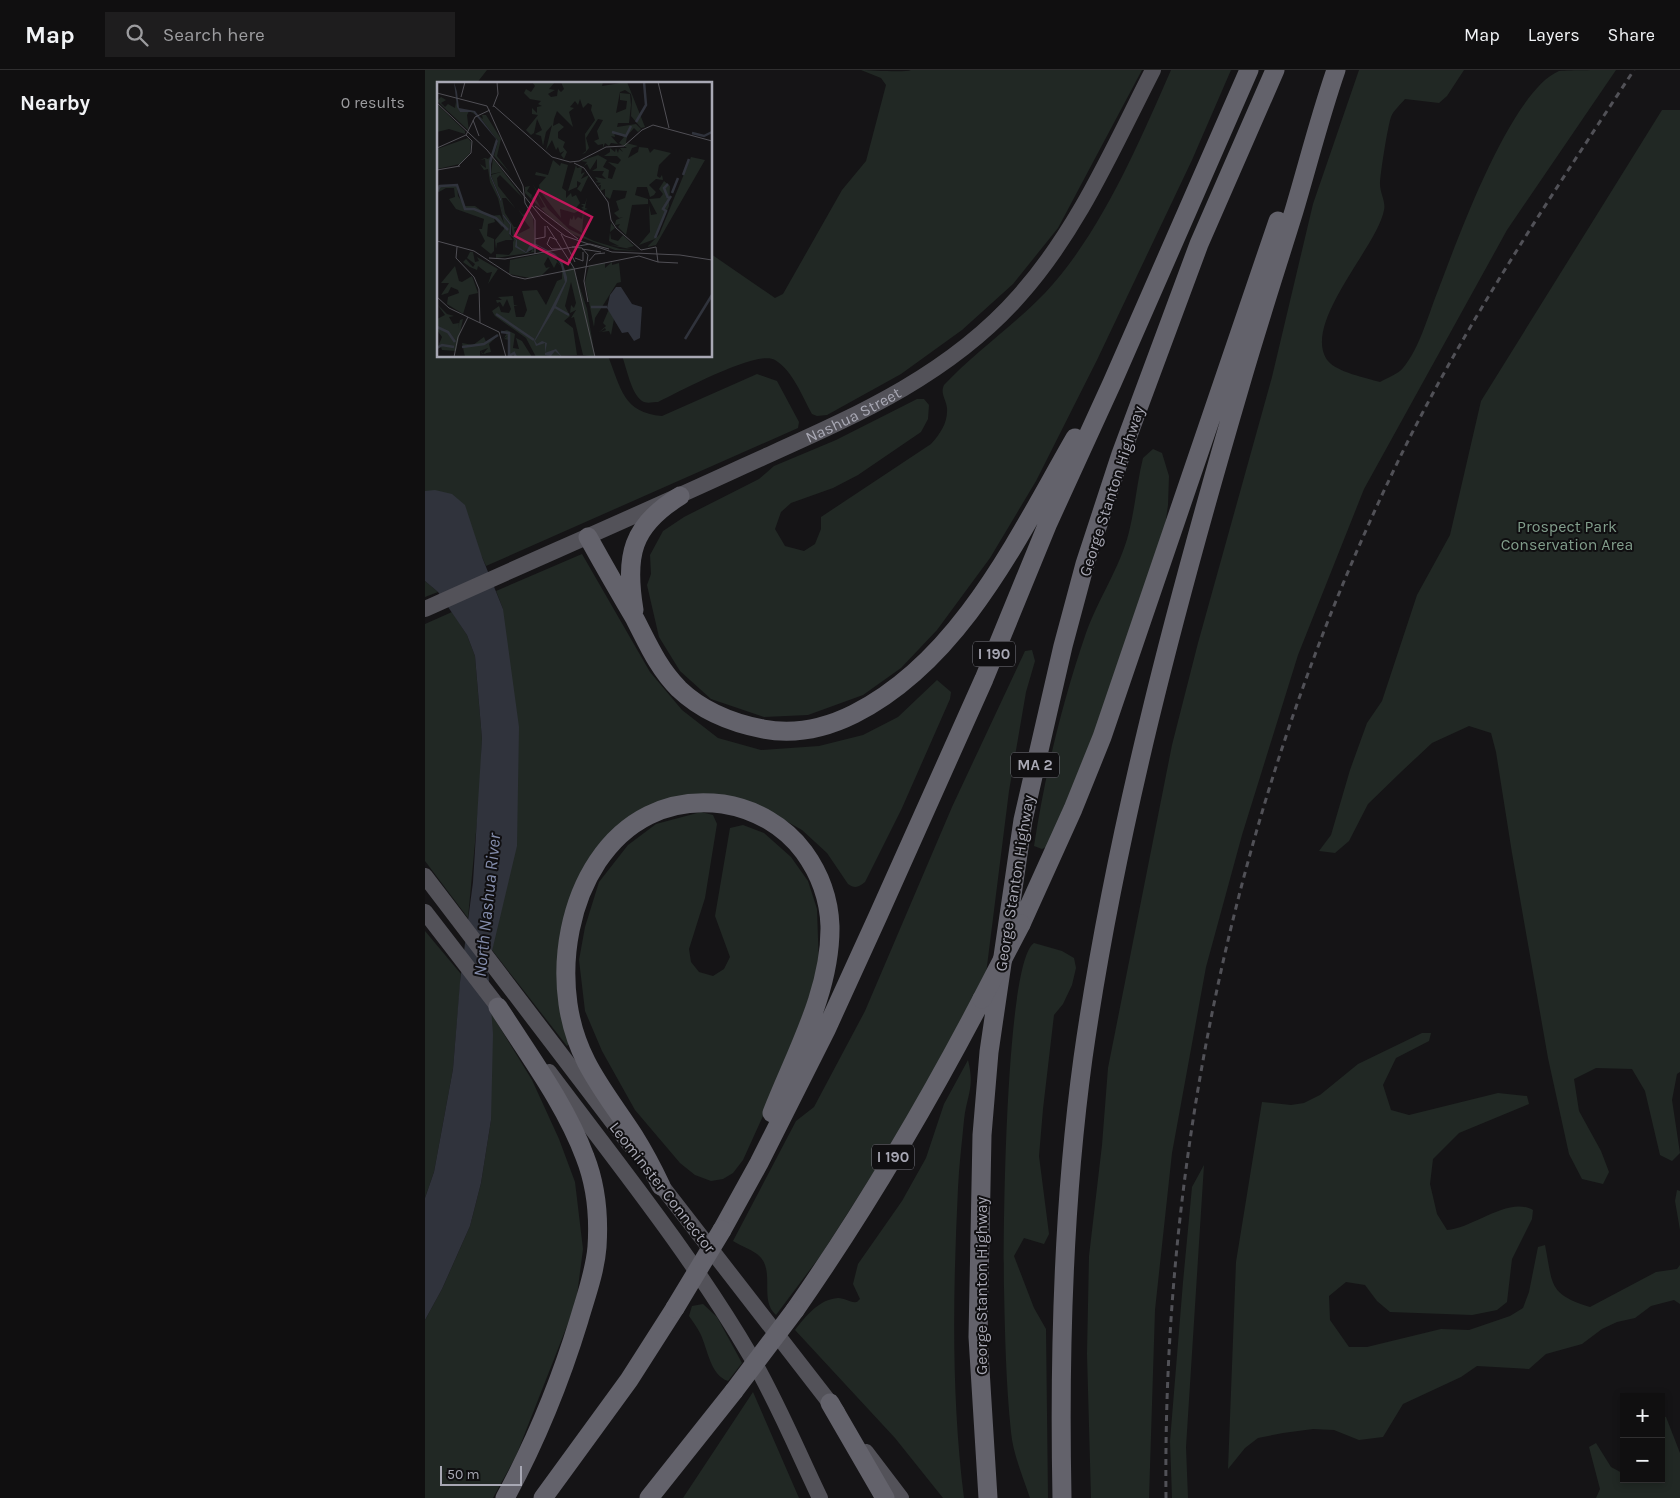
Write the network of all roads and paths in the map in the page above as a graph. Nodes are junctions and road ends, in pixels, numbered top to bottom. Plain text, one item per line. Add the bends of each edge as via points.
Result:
1 (1153, 70) edge
2 (1249, 70) edge
3 (1275, 70) edge
4 (1336, 70) edge
5 (1326, 99) junction
6 (1129, 344) junction
7 (680, 496) junction
8 (588, 537) junction
9 (425, 609) edge
10 (636, 621) junction
11 (425, 876) edge
12 (428, 916) edge
13 (498, 1007) joint
14 (531, 1053) junction
15 (661, 1186) junction
16 (733, 1209) junction
17 (830, 1403) junction
18 (714, 1416) junction
19 (505, 1498) edge
20 (543, 1498) edge
21 (649, 1498) edge
22 (666, 1498) edge
23 (820, 1498) edge
24 (885, 1498) edge
25 (901, 1498) edge
26 (988, 1498) edge
27 (1062, 1498) edge

1 - 7 main road, Nashua Street via 1082,211 1043,268 991,324 905,389
2 - 6 highway, I 190
3 - 26 highway, George Stanton Highway / MA 2 via 1199,244 1121,454 1085,564 1063,646 1023,820 991,1042 982,1135 978,1337
4 - 5 highway
5 - 18 highway, I 190, bridge via 1270,242 1102,736 1050,862 983,999 897,1150 795,1310
5 - 27 highway via 1218,459 1179,603 1135,787 1098,968 1073,1151 1061,1312
6 - 10 highway via 977,603 923,666 891,693 868,707 840,721 802,731 768,730 727,719 692,700 670,680 654,658
6 - 16 highway, I 190 via 1048,524 984,679 826,1030
7 - 8 main road, Nashua Street
7 - 10 highway via 662,506 649,519 633,548 630,576
8 - 9 main road, Nashua Street
8 - 10 highway
11 - 15 main road, Leominster Connector
12 - 13 main road
13 - 14 highway
14 - 19 highway via 586,1158 596,1204 597,1247 588,1291 563,1368 537,1435
14 - 23 main road, Leominster Connector via 669,1233 733,1327 764,1380
15 - 16 highway via 635,1137 582,1057 568,1005 565,971 570,927 577,900 591,871 610,846 632,826 654,812 682,804 701,802 733,806 762,816 799,845 819,875 827,899 830,924 826,967 819,995
15 - 17 main road, Leominster Connector
16 - 20 highway, I 190, bridge via 629,1380
17 - 24 highway
17 - 25 main road, Leominster Connector
18 - 21 highway, I 190
18 - 22 highway

